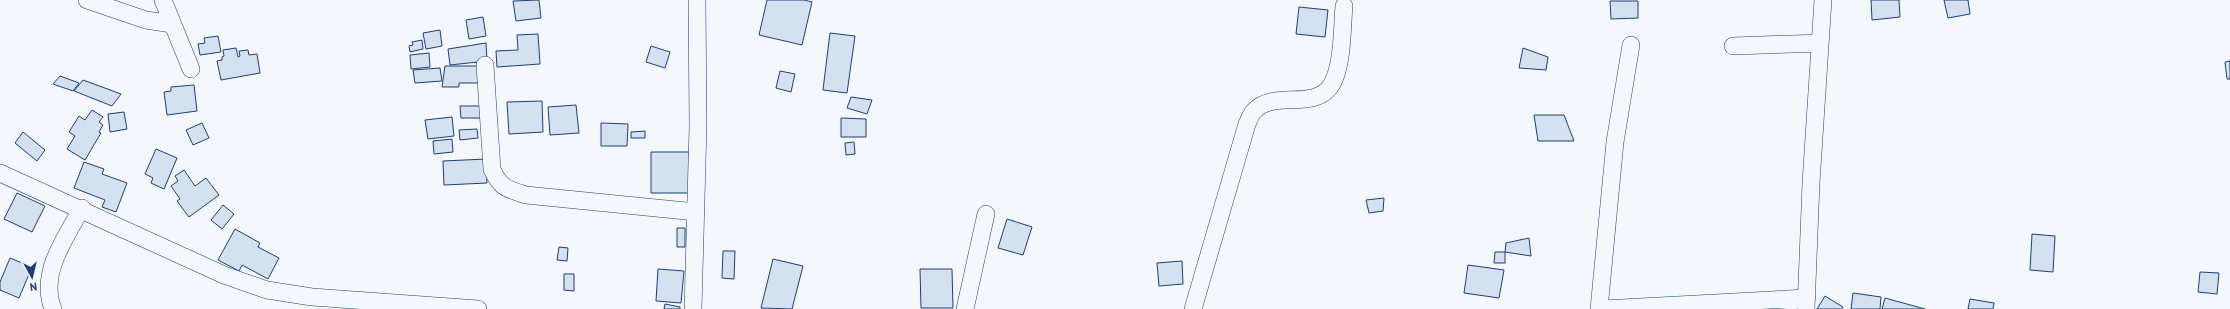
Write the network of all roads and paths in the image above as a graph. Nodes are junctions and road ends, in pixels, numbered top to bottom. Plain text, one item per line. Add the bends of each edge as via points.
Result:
1 (87, 0) edge
2 (162, 0) edge
3 (697, 0) edge
4 (1824, 0) edge
5 (1344, 6) dead end
6 (172, 24) junction
7 (1820, 43) junction
8 (1631, 45) dead end
9 (1733, 46) dead end
10 (485, 65) dead end
11 (191, 69) dead end
12 (0, 173) edge
13 (82, 208) junction
14 (696, 212) junction
15 (986, 214) dead end
16 (1807, 303) edge
17 (53, 309) edge
18 (478, 309) edge
19 (694, 309) edge
20 (965, 309) edge
21 (1193, 309) edge
22 (1599, 309) edge
23 (1603, 309) edge

1 - 6 street via 146,20
2 - 6 street
3 - 14 street
4 - 7 street
5 - 21 street via 1337,72 1332,85 1322,94 1309,99 1275,101 1262,105 1254,111 1247,124
6 - 11 street
7 - 9 street
7 - 16 street
8 - 22 street via 1615,142
10 - 14 street via 492,169 497,181 505,188 526,195
12 - 13 street
13 - 17 street via 54,262 48,285
13 - 18 street via 224,275 267,290 312,297
14 - 19 street
15 - 20 street
16 - 23 street

